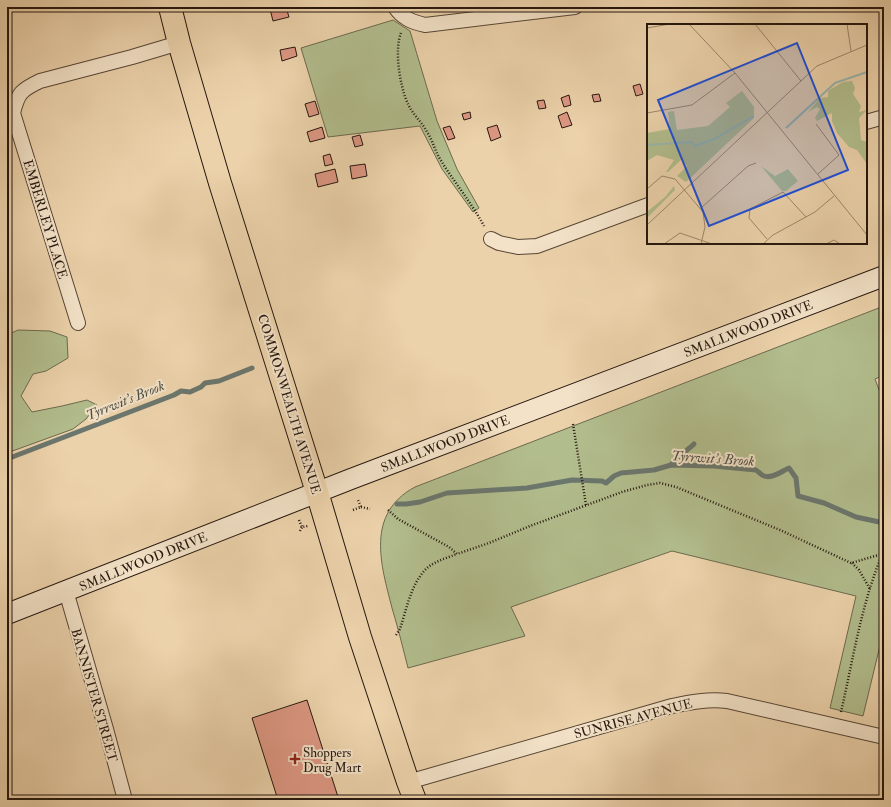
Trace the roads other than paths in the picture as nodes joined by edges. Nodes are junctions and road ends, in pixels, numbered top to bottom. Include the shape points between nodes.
1 (170, 7) edge
2 (394, 7) edge
3 (575, 7) edge
4 (178, 43) junction
5 (884, 117) edge
6 (867, 122) edge
7 (647, 205) edge
8 (491, 239) road end
9 (884, 276) edge
10 (78, 323) dead end
11 (317, 492) junction
12 (66, 591) junction
13 (7, 614) edge
14 (884, 737) edge
15 (411, 791) edge
16 (124, 800) edge

1 - 4 main road, COMMONWEALTH AVENUE
2 - 3 street via 402,16 424,25
4 - 10 street, EMBERLEY PLACE via 40,81 26,88 17,98 13,113
4 - 11 main road, COMMONWEALTH AVENUE
5 - 6 street
7 - 8 street via 537,246 513,246
9 - 11 street, SMALLWOOD DRIVE
11 - 12 street, SMALLWOOD DRIVE
11 - 15 main road, COMMONWEALTH AVENUE via 360,637
12 - 13 street, SMALLWOOD DRIVE
12 - 16 street, BANNISTER STREET
14 - 15 street, SUNRISE AVENUE via 727,701 701,700 672,706

